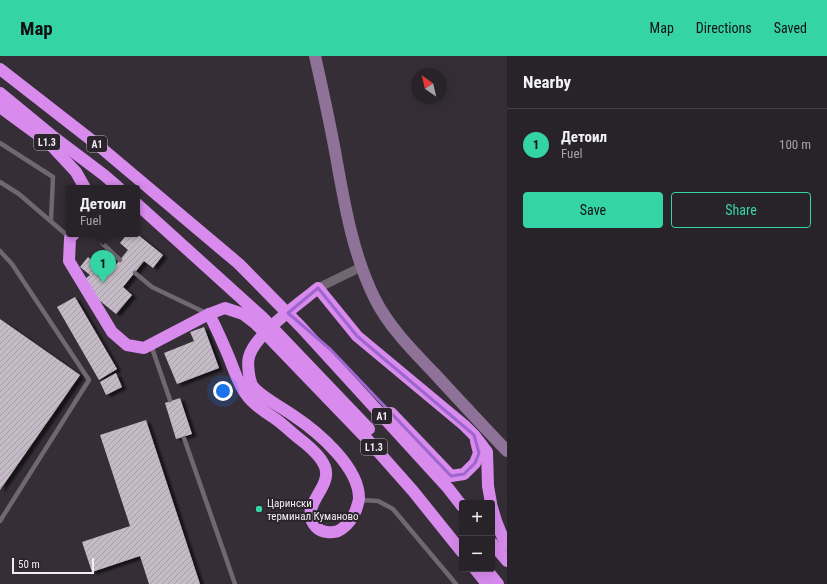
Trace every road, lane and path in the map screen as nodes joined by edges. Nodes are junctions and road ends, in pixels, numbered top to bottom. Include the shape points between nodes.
1 (315, 56) edge
2 (0, 69) edge
3 (0, 94) edge
4 (0, 107) edge
5 (0, 143) edge
6 (0, 182) edge
7 (83, 185) edge
8 (116, 185) edge
9 (140, 207) edge
10 (51, 220) junction
11 (66, 231) edge
12 (72, 237) edge
13 (101, 237) edge
14 (0, 251) edge
15 (120, 260) dead end
16 (361, 268) junction
17 (135, 273) dead end
18 (318, 288) junction
19 (208, 314) junction
20 (259, 320) junction
21 (301, 327) junction
22 (151, 344) junction
23 (283, 345) junction
24 (170, 400) dead end
25 (474, 435) junction
26 (184, 438) dead end
27 (507, 452) edge
28 (360, 500) junction
29 (490, 500) edge
30 (459, 502) edge
31 (495, 518) edge
32 (0, 521) edge
33 (460, 536) edge
34 (507, 545) edge
35 (495, 547) edge
36 (459, 548) edge
37 (507, 561) edge
38 (477, 572) edge
39 (488, 572) edge
40 (235, 584) edge
41 (456, 584) edge
42 (487, 584) edge
43 (498, 584) edge

1 - 16 main road
2 - 21 highway, A1 via 99,146 239,264
3 - 8 highway, A1
4 - 7 highway, L1.3 via 49,143 76,172
5 - 10 lane via 54,177
6 - 10 lane
9 - 20 highway, A1
10 - 11 lane
12 - 22 highway via 69,261 112,332 127,346 144,348
13 - 15 lane via 103,244
14 - 32 lane via 12,264 89,380
16 - 18 street
16 - 27 main road via 375,300 393,327
17 - 19 lane via 152,287
18 - 25 highway via 357,336
18 - 28 highway via 277,321 256,343 249,357 248,370 256,389 295,416 340,456 355,480
19 - 20 highway via 225,308
19 - 22 highway
19 - 28 highway via 238,382 248,396 259,408 310,448 325,468 326,477 311,509 314,524 324,532 337,532 352,519
20 - 23 highway, A1
21 - 25 highway via 331,350 451,476 464,474 476,463 479,453
21 - 30 highway, A1
22 - 24 lane
23 - 33 highway, A1 via 362,421
23 - 36 highway, L1.3 via 413,491
25 - 29 highway via 486,452
26 - 40 lane
28 - 41 lane via 378,501 394,509
31 - 34 highway
35 - 37 highway
38 - 42 highway
39 - 43 highway

